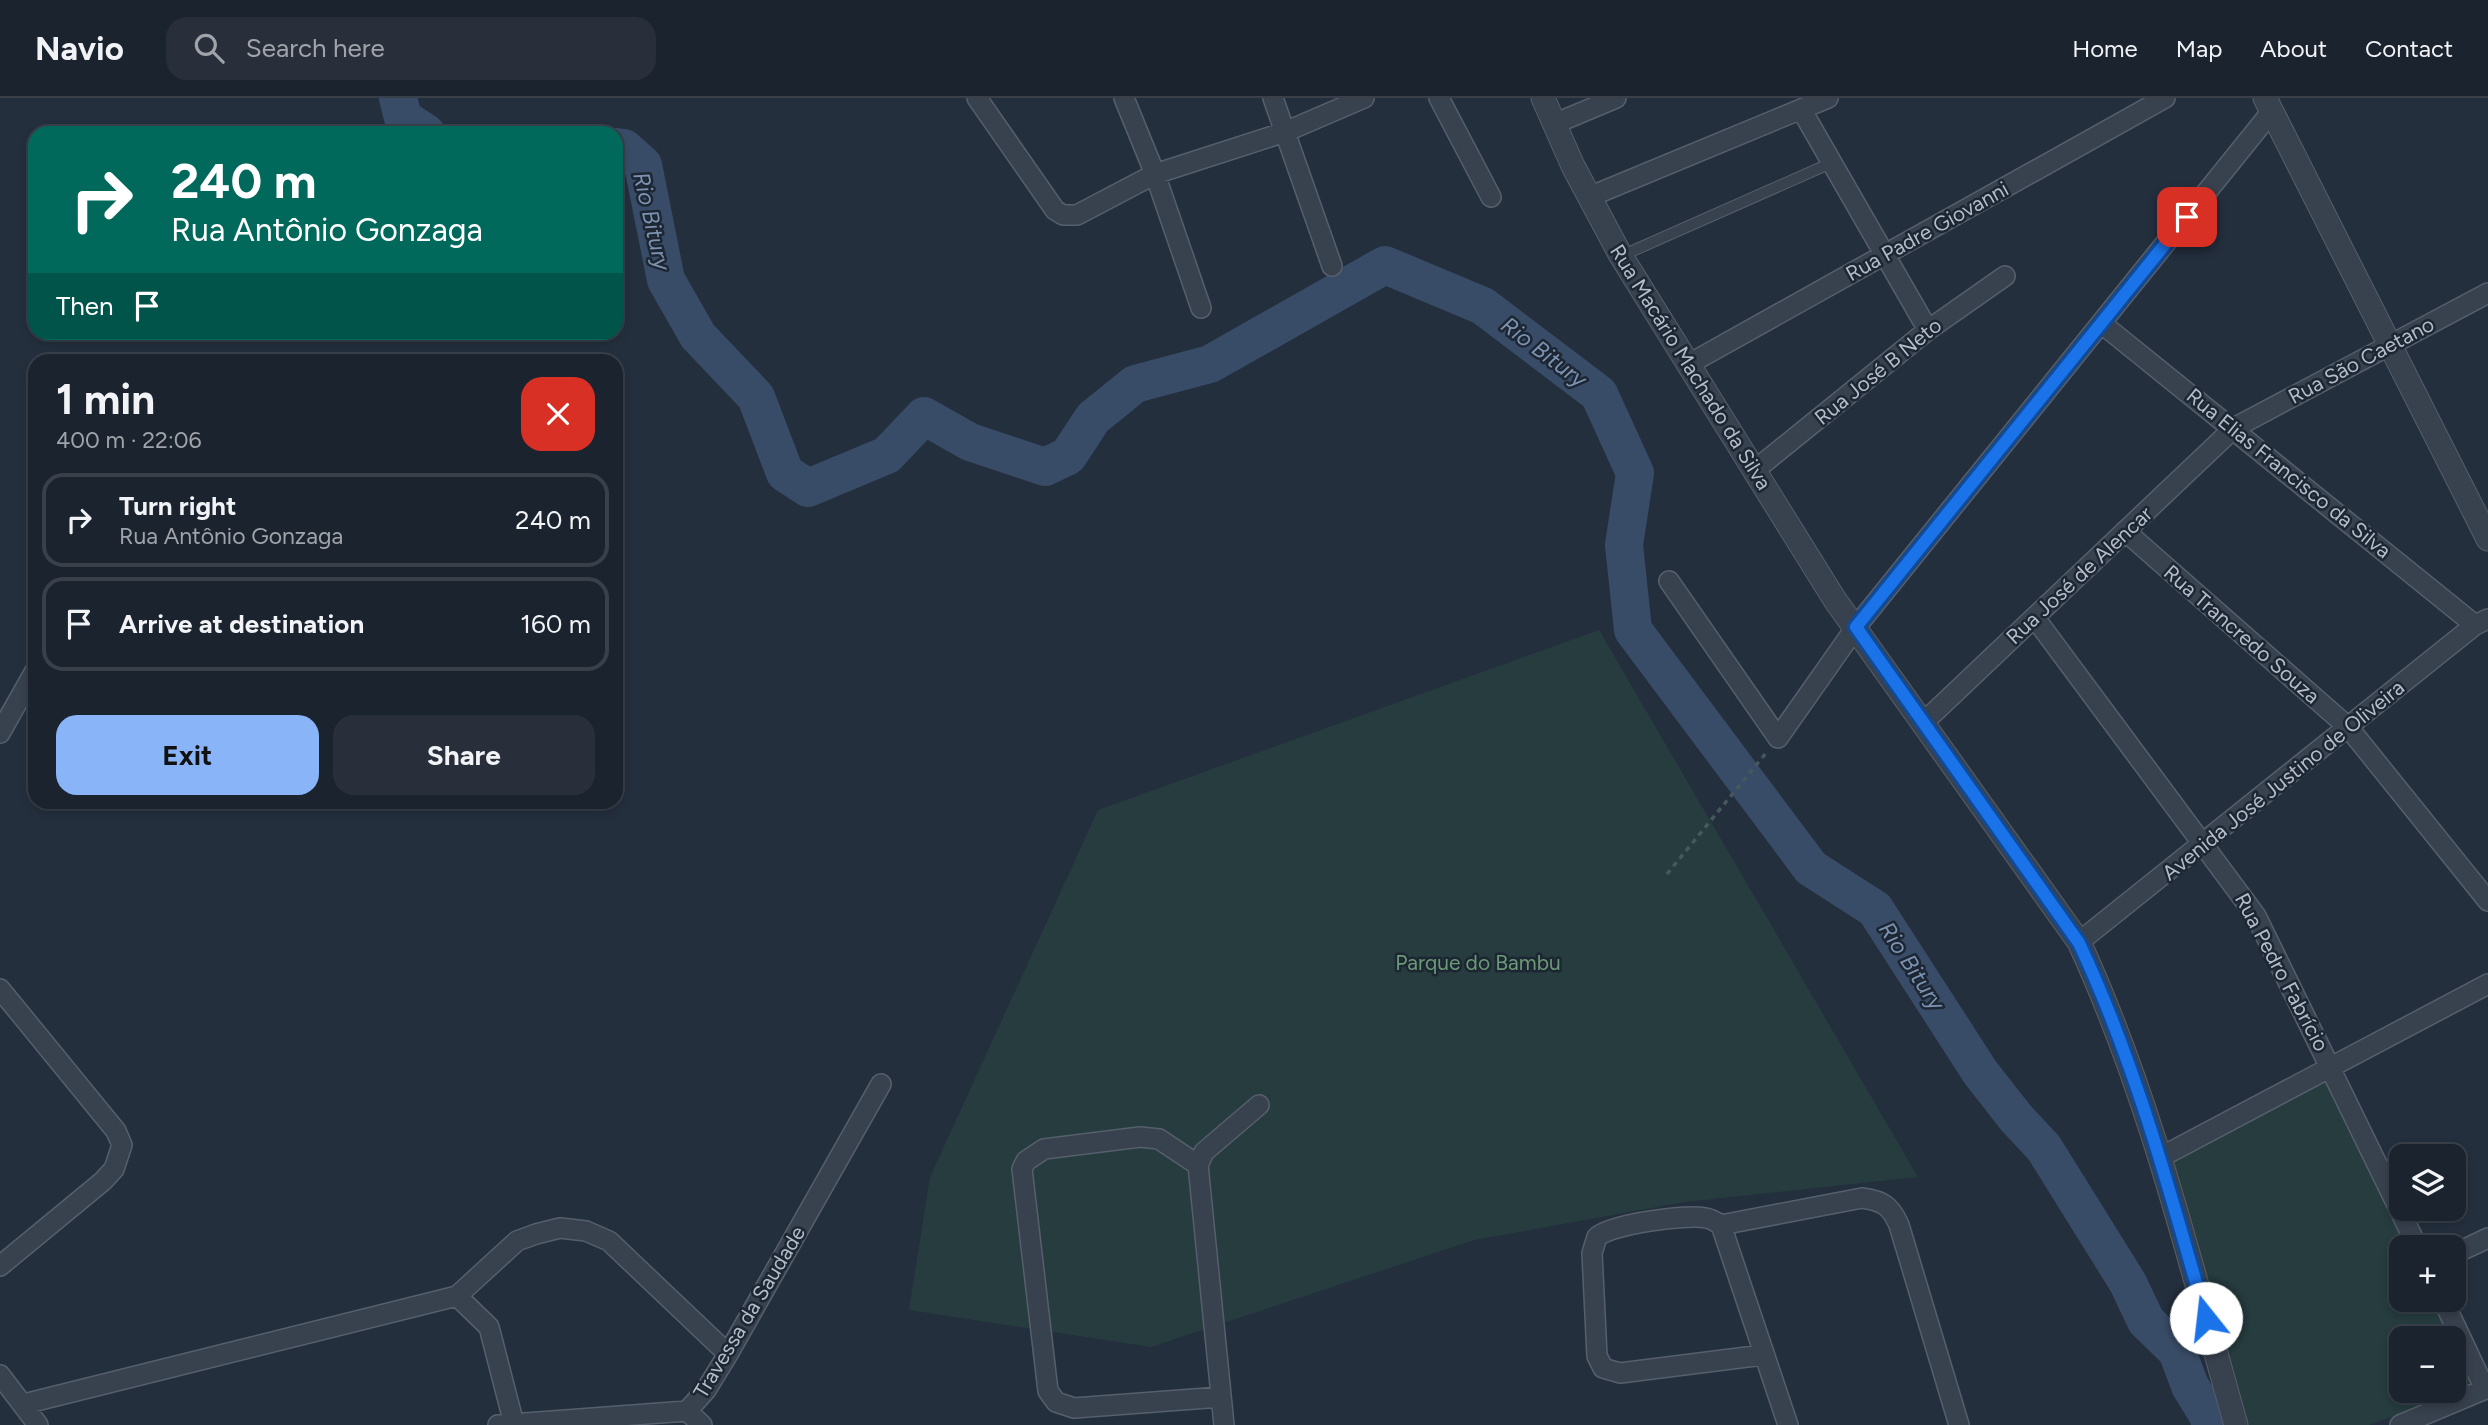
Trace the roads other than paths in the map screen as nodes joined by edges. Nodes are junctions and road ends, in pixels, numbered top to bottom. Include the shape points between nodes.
1 (977, 98) edge
2 (1124, 98) edge
3 (1273, 98) edge
4 (1364, 98) edge
5 (1439, 98) edge
6 (1543, 98) edge
7 (1616, 98) edge
8 (1828, 98) edge
9 (2165, 98) edge
10 (2269, 105) edge
11 (1801, 109) junction
12 (1554, 124) junction
13 (1285, 132) junction
14 (1831, 163) junction
15 (1155, 174) junction
16 (1491, 197) dead end
17 (1589, 197) junction
18 (1883, 255) junction
19 (1621, 256) junction
20 (1332, 266) dead end
21 (2005, 276) dead end
22 (2488, 293) edge
23 (1201, 308) dead end
24 (2101, 323) junction
25 (1928, 330) junction
26 (2389, 345) junction
27 (1689, 364) junction
28 (2234, 428) junction
29 (1755, 470) junction
30 (2126, 531) junction
31 (2488, 539) edge
32 (1669, 581) dead end
33 (2035, 618) junction
34 (2482, 622) edge
35 (1856, 627) junction
36 (28, 683) edge
37 (1924, 723) junction
38 (2348, 727) junction
39 (0, 733) edge
40 (2204, 842) junction
41 (2488, 901) edge
42 (2079, 943) junction
43 (2488, 984) edge
44 (0, 989) edge
45 (2333, 1067) junction
46 (881, 1084) dead end
47 (1259, 1105) dead end
48 (2161, 1157) junction
49 (1198, 1165) junction
50 (1721, 1225) junction
51 (2412, 1235) edge
52 (2488, 1238) edge
53 (2466, 1248) edge
54 (0, 1266) edge
55 (457, 1296) junction
56 (2449, 1312) edge
57 (728, 1354) junction
58 (1763, 1355) junction
59 (0, 1375) edge
60 (2487, 1389) edge
61 (1221, 1397) junction
62 (24, 1405) junction
63 (687, 1411) junction
64 (514, 1424) edge
65 (38, 1425) edge
66 (498, 1425) edge
67 (702, 1425) edge
68 (1224, 1425) edge
69 (1788, 1425) edge
70 (1959, 1425) edge
71 (2236, 1425) edge
72 (2400, 1425) edge

1 - 15 street via 1055,210 1069,216
2 - 15 street
3 - 13 street
4 - 13 street
5 - 16 street
6 - 12 street, Rua Macário Machado da Silva
7 - 12 street
8 - 11 street
9 - 18 street, Rua Padre Giovanni
10 - 24 street
10 - 26 street
11 - 14 street
11 - 17 street
12 - 17 street, Rua Macário Machado da Silva
13 - 15 street
13 - 20 street
14 - 18 street
14 - 19 lane
15 - 23 street
17 - 19 street, Rua Macário Machado da Silva
18 - 25 street
18 - 27 street, Rua Padre Giovanni
19 - 27 street, Rua Macário Machado da Silva
21 - 25 street, Rua José B Neto
22 - 26 street, Rua São Caetano
24 - 28 street, Rua Elias Francisco da Silva
24 - 35 street
25 - 29 street, Rua José B Neto
26 - 28 street, Rua São Caetano
26 - 31 street
27 - 29 street, Rua Macário Machado da Silva
28 - 30 street, Rua José de Alencar
28 - 34 street, Rua Elias Francisco da Silva
29 - 35 street, Rua Macário Machado da Silva
30 - 33 street, Rua José de Alencar
30 - 38 street, Rua Trancredo Souza
32 - 35 street via 1773,744
33 - 37 street, Rua José de Alencar
33 - 40 street, Rua Pedro Fabrício
34 - 38 street, Avenida José Justino de Oliveira
35 - 37 street, Rua Macário Machado da Silva
36 - 39 street
37 - 42 street, Rua Macário Machado da Silva
38 - 40 street, Avenida José Justino de Oliveira
38 - 41 street, Rua Trancredo Souza
40 - 42 street, Avenida José Justino de Oliveira
40 - 45 street, Rua Pedro Fabrício via 2256,916
42 - 48 street, Rua Macário Machado da Silva via 2099,985
43 - 45 street
44 - 54 street via 116,1131 122,1145 114,1169 103,1181
45 - 48 street
45 - 51 street, Rua Pedro Fabrício
46 - 57 street, Travessa da Saudade
47 - 49 street via 1204,1152
48 - 71 street, Rua Macário Machado da Silva
49 - 61 street
49 - 61 street via 1158,1139 1140,1137 1044,1149 1022,1169 1048,1391 1056,1402 1074,1408
50 - 58 street
50 - 58 street via 1693,1216 1618,1228 1597,1237 1592,1253 1597,1356 1604,1368 1620,1373
50 - 70 street via 1862,1198 1888,1206 1899,1225
52 - 53 street
55 - 57 street via 517,1241 560,1228 586,1231 609,1241
55 - 62 street
55 - 64 street via 489,1327
56 - 60 street
57 - 63 street, Travessa da Saudade
58 - 69 street
59 - 62 street
60 - 72 street
61 - 68 street
62 - 65 street
63 - 64 street, Travessa da Saudade
63 - 67 street
64 - 66 street, Travessa da Saudade

